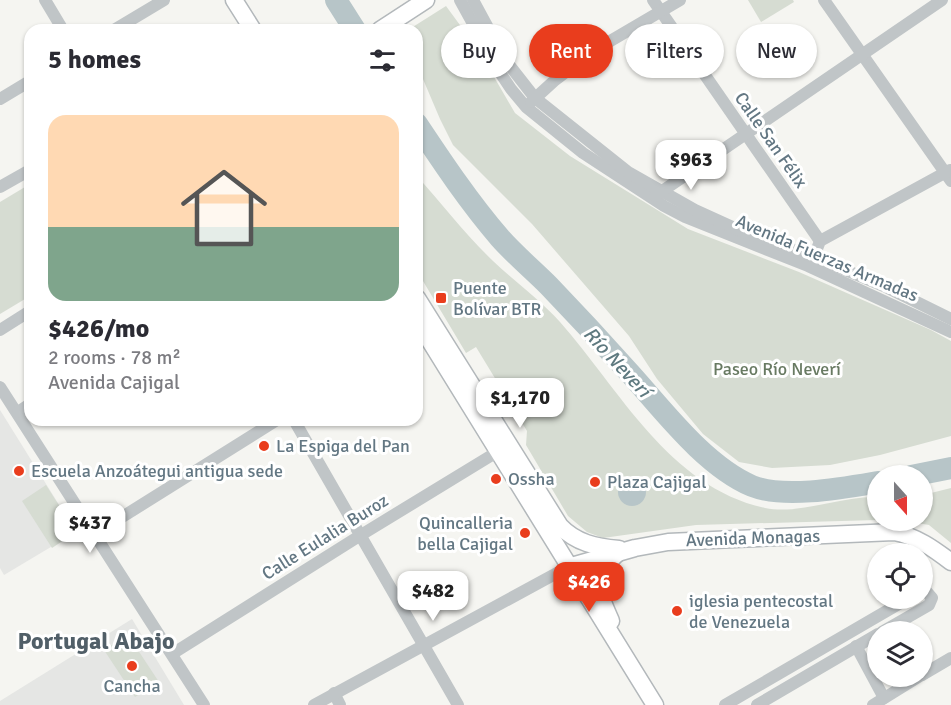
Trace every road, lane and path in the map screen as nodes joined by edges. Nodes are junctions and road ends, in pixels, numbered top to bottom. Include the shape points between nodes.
1 (45, 0) edge
2 (164, 0) edge
3 (223, 0) edge
4 (234, 0) edge
5 (426, 0) edge
6 (460, 0) edge
7 (473, 0) edge
8 (653, 0) edge
9 (680, 0) edge
10 (824, 0) edge
11 (942, 0) edge
12 (661, 12) junction
13 (59, 24) edge
14 (124, 24) edge
15 (237, 24) edge
16 (249, 24) edge
17 (388, 24) edge
18 (863, 56) junction
19 (24, 85) edge
20 (0, 99) edge
21 (531, 102) junction
22 (745, 133) junction
23 (24, 173) edge
24 (949, 174) edge
25 (0, 187) edge
26 (656, 195) junction
27 (820, 241) junction
28 (811, 261) junction
29 (423, 307) edge
30 (24, 315) edge
31 (951, 320) edge
32 (0, 330) edge
33 (951, 332) edge
34 (423, 334) edge
35 (0, 387) edge
36 (24, 408) edge
37 (18, 412) junction
38 (24, 422) edge
39 (27, 426) edge
40 (267, 426) edge
41 (297, 426) edge
42 (497, 452) junction
43 (95, 534) junction
44 (361, 535) junction
45 (627, 550) junction
46 (936, 551) junction
47 (951, 562) edge
48 (568, 567) junction
49 (951, 571) edge
50 (890, 609) edge
51 (922, 609) edge
52 (901, 621) edge
53 (867, 640) edge
54 (422, 645) junction
55 (856, 646) junction
56 (172, 654) junction
57 (951, 658) edge
58 (933, 669) edge
59 (642, 683) junction
60 (902, 687) edge
61 (334, 693) junction
62 (884, 698) junction
63 (204, 705) edge
64 (314, 705) edge
65 (340, 705) edge
66 (458, 705) edge
67 (655, 705) edge
68 (725, 705) edge
69 (757, 705) edge
70 (873, 705) edge

1 - 13 street
2 - 14 street
3 - 15 main road
4 - 16 main road
5 - 17 main road
6 - 21 street, Avenida Fuerzas Armadas via 499,71
7 - 21 street, Avenida Fuerzas Armadas
8 - 12 street, Calle San Félix
9 - 12 street
10 - 18 street
11 - 18 street
12 - 21 street via 595,50
12 - 22 street, Calle San Félix
18 - 22 street
18 - 24 street
19 - 20 street
21 - 26 street, Avenida Fuerzas Armadas via 549,111
22 - 26 street
22 - 27 street, Calle San Félix
23 - 25 street
24 - 27 street
26 - 28 street, Avenida Fuerzas Armadas
27 - 28 street
28 - 31 street, Avenida Fuerzas Armadas via 886,287
28 - 33 street, Avenida Fuerzas Armadas
29 - 45 main road via 560,526 568,535 591,545
30 - 32 street
34 - 42 main road
35 - 37 street
36 - 37 street
37 - 38 street
39 - 43 street
40 - 43 street
41 - 44 street
42 - 44 street, Calle Eulalia Buroz
42 - 48 main road
43 - 56 street
44 - 54 street
44 - 56 street, Calle Eulalia Buroz
45 - 46 main road, Avenida Monagas via 703,539 894,532 913,537
45 - 48 main road, Avenida Monagas
45 - 59 main road via 603,568 598,585
46 - 47 main road, Avenida Monagas
46 - 49 main road, Avenida Monagas
48 - 54 street
48 - 59 main road
50 - 68 street
51 - 52 street
53 - 55 street
54 - 61 street
54 - 66 street
55 - 62 street
55 - 69 street
56 - 63 street
57 - 58 street
59 - 67 main road
60 - 62 street
61 - 64 street
61 - 65 street
62 - 70 street

